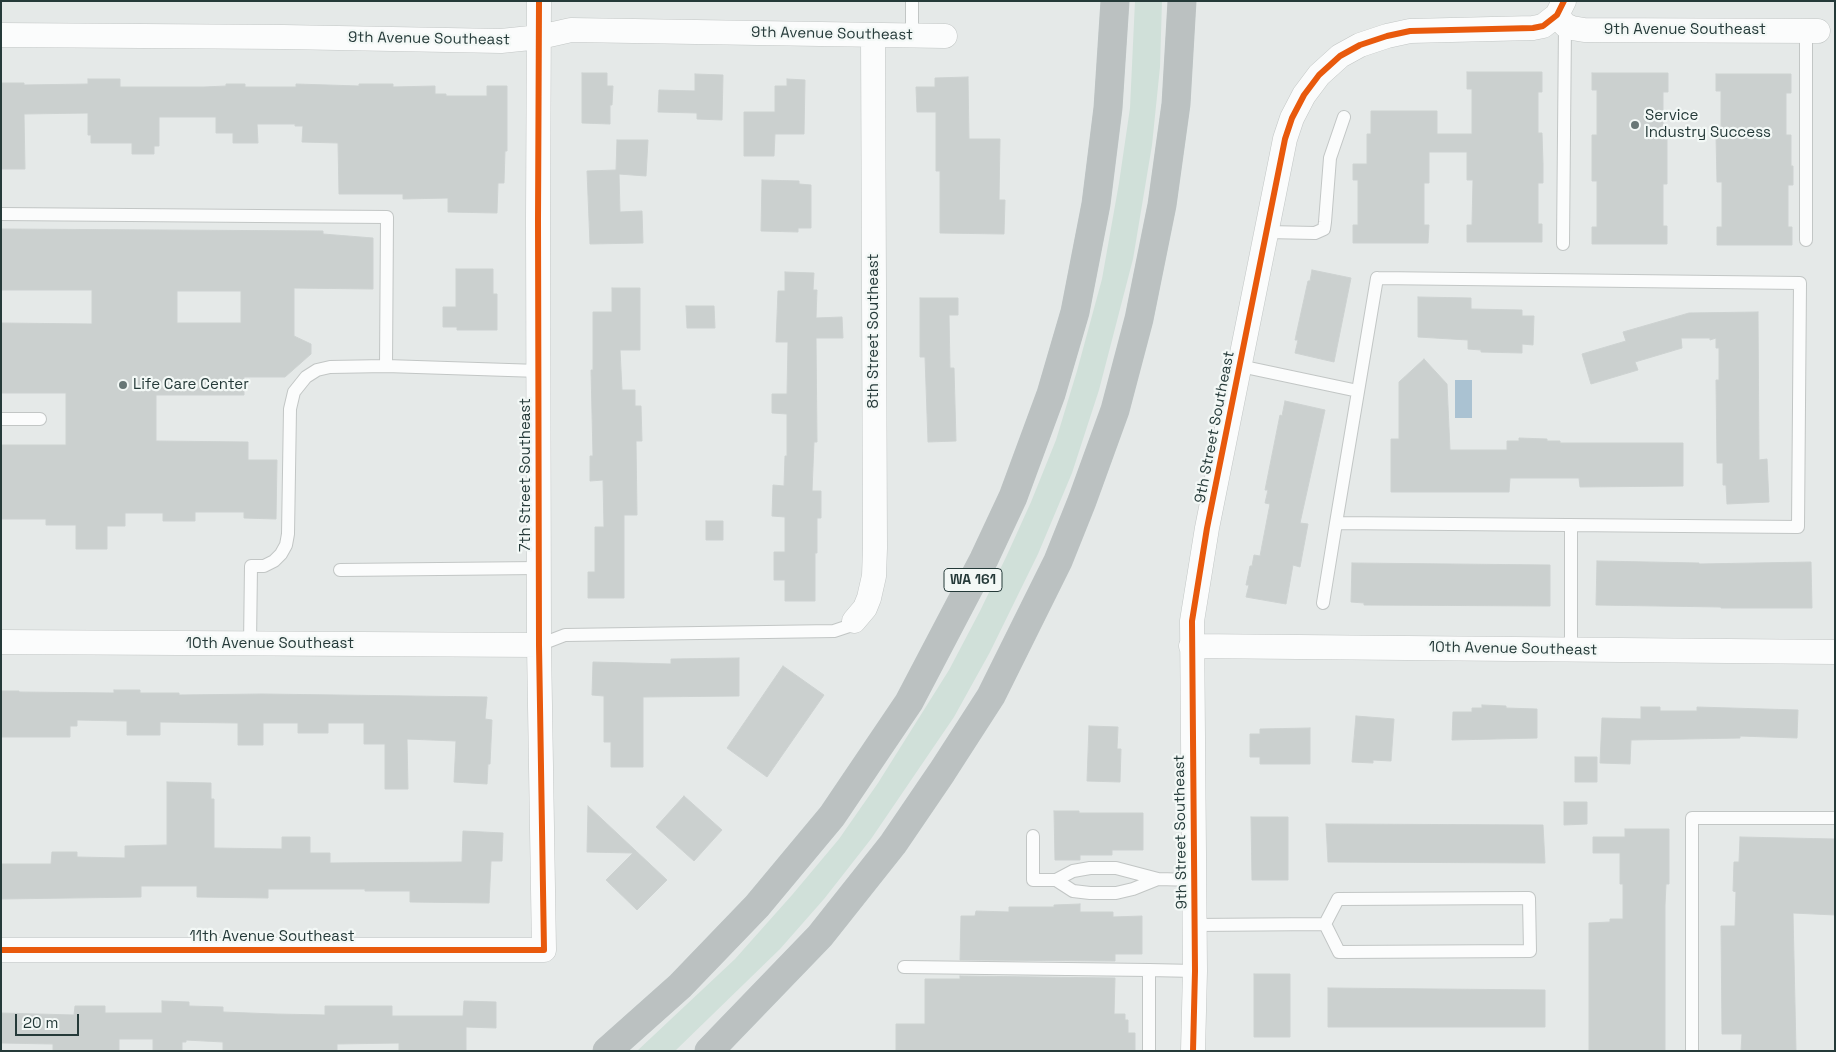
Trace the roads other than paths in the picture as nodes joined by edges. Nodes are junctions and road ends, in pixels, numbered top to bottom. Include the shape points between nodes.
1 (539, 1) edge
2 (912, 1) edge
3 (1115, 1) edge
4 (1182, 1) edge
5 (1562, 14) edge
6 (1812, 31) joint
7 (1, 35) edge
8 (873, 35) junction
9 (912, 35) junction
10 (945, 36) dead end
11 (540, 37) junction
12 (1344, 117) dead end
13 (1, 214) edge
14 (1267, 232) junction
15 (1806, 240) dead end
16 (1563, 244) dead end
17 (386, 366) junction
18 (1240, 366) junction
19 (539, 371) junction
20 (1358, 391) junction
21 (1, 419) edge
22 (40, 419) dead end
23 (1336, 523) junction
24 (1571, 525) junction
25 (539, 568) junction
26 (340, 570) dead end
27 (1323, 603) dead end
28 (854, 621) joint
29 (1, 642) edge
30 (250, 644) junction
31 (539, 645) junction
32 (1191, 646) junction
33 (1571, 650) junction
34 (1835, 652) edge
35 (1835, 818) edge
36 (1033, 836) dead end
37 (1158, 879) junction
38 (1056, 880) junction
39 (1194, 880) junction
40 (1326, 924) junction
41 (1194, 925) junction
42 (1, 950) edge
43 (544, 950) joint
44 (904, 968) dead end
45 (1149, 970) junction
46 (1194, 971) junction
47 (607, 1051) edge
48 (709, 1051) edge
49 (1149, 1051) edge
50 (1193, 1051) edge
51 (1692, 1051) edge

1 - 11 street, 7th Street Southeast
2 - 9 lane
3 - 47 highway, WA 161 via 1108,108 1096,204 1075,312 1051,394 1013,497 984,559 909,702 832,816 757,906 680,986
4 - 48 highway via 1176,104 1162,205 1139,319 1114,410 1058,561 990,696 893,844 820,936
5 - 6 street, 9th Avenue Southeast via 1572,28 1584,30
5 - 14 street, 9th Street Southeast via 1544,26 1533,28 1410,31 1369,42 1340,56 1319,75 1292,118
5 - 16 lane
6 - 15 lane
7 - 11 street, 9th Avenue Southeast via 502,41
8 - 9 street, 9th Avenue Southeast
8 - 11 street, 9th Avenue Southeast via 571,30
8 - 28 street, 8th Street Southeast via 875,548 869,598
9 - 10 street, 9th Avenue Southeast
11 - 19 street, 7th Street Southeast
12 - 14 lane via 1330,158 1324,229 1315,233
13 - 17 lane via 387,217
14 - 18 street, 9th Street Southeast
17 - 19 lane
17 - 30 lane via 317,370 294,392 290,409 288,534 281,554 274,561 264,566 251,566
18 - 20 lane
18 - 32 street, 9th Street Southeast via 1200,566
19 - 25 street, 7th Street Southeast
20 - 23 lane
20 - 24 lane via 1377,278 1800,283 1798,527
21 - 22 lane
23 - 24 lane
23 - 27 lane
24 - 33 lane
25 - 26 lane
25 - 31 street, 7th Street Southeast
28 - 31 lane via 834,631 565,635
29 - 30 street, 10th Avenue Southeast
30 - 31 street, 10th Avenue Southeast
31 - 43 street, 7th Street Southeast
32 - 33 street, 10th Avenue Southeast
32 - 39 street, 9th Street Southeast
33 - 34 street, 10th Avenue Southeast
35 - 51 lane via 1692,818
36 - 38 lane via 1033,880
37 - 38 lane via 1116,868 1090,868 1073,870
37 - 38 lane via 1116,893 1090,894 1073,891
37 - 39 lane
39 - 41 street, 9th Street Southeast
40 - 40 lane via 1339,952 1530,951 1529,898 1338,899
40 - 41 lane
41 - 46 street, 9th Street Southeast
42 - 43 street, 11th Avenue Southeast
44 - 45 lane
45 - 46 lane
45 - 49 lane
46 - 50 street, 9th Street Southeast

